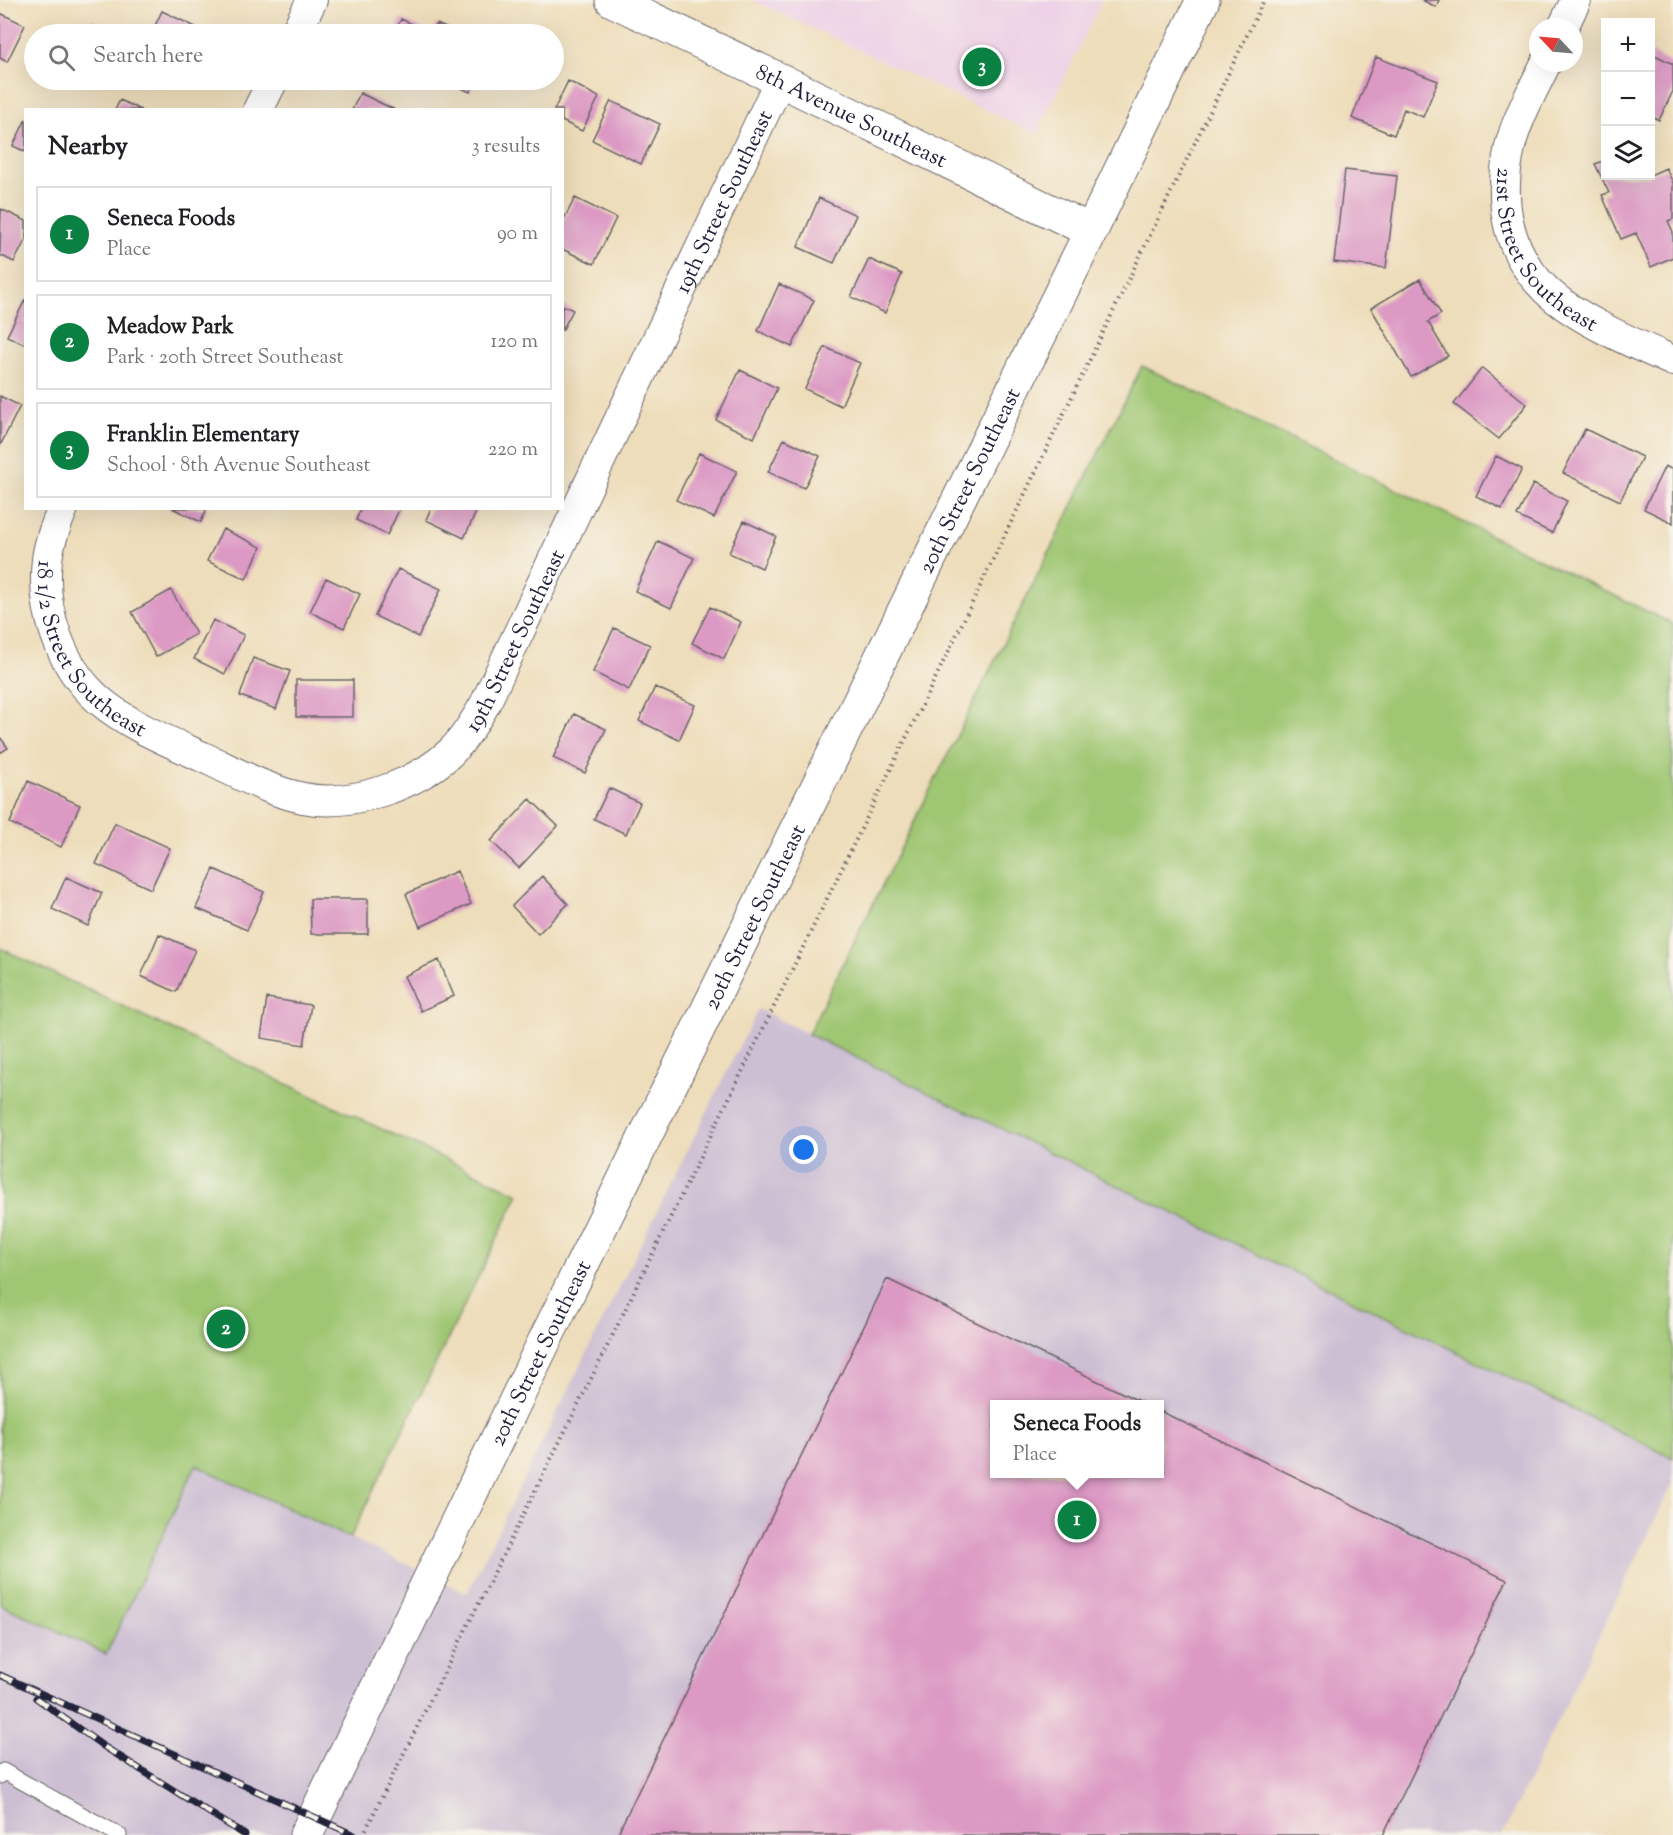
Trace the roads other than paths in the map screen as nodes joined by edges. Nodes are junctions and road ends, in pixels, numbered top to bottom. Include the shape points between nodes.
1 (312, 0) edge
2 (612, 0) edge
3 (1203, 0) edge
4 (1576, 0) edge
5 (1567, 18) edge
6 (300, 24) edge
7 (1542, 72) edge
8 (780, 80) junction
9 (268, 90) edge
10 (259, 108) edge
11 (1091, 231) junction
12 (1669, 359) edge
13 (62, 510) edge
14 (197, 754) joint
15 (0, 1776) edge
16 (119, 1835) edge
17 (306, 1835) edge

1 - 6 street
2 - 8 street, 8th Avenue Southeast
3 - 11 street, 20th Street Southeast
4 - 5 street
7 - 12 street, 21st Street Southeast via 1510,145 1504,178 1505,211 1513,240 1528,267 1567,307
8 - 11 street, 8th Avenue Southeast
8 - 14 street, 19th Street Southeast via 485,704 466,734 436,764 407,781 350,799 320,800 284,793
9 - 10 street
11 - 17 street, 20th Street Southeast
13 - 14 street, 18 1/2 Street Southeast via 51,538 46,577 53,625 62,650 83,684 101,702 128,721
15 - 16 lane via 3,1771

